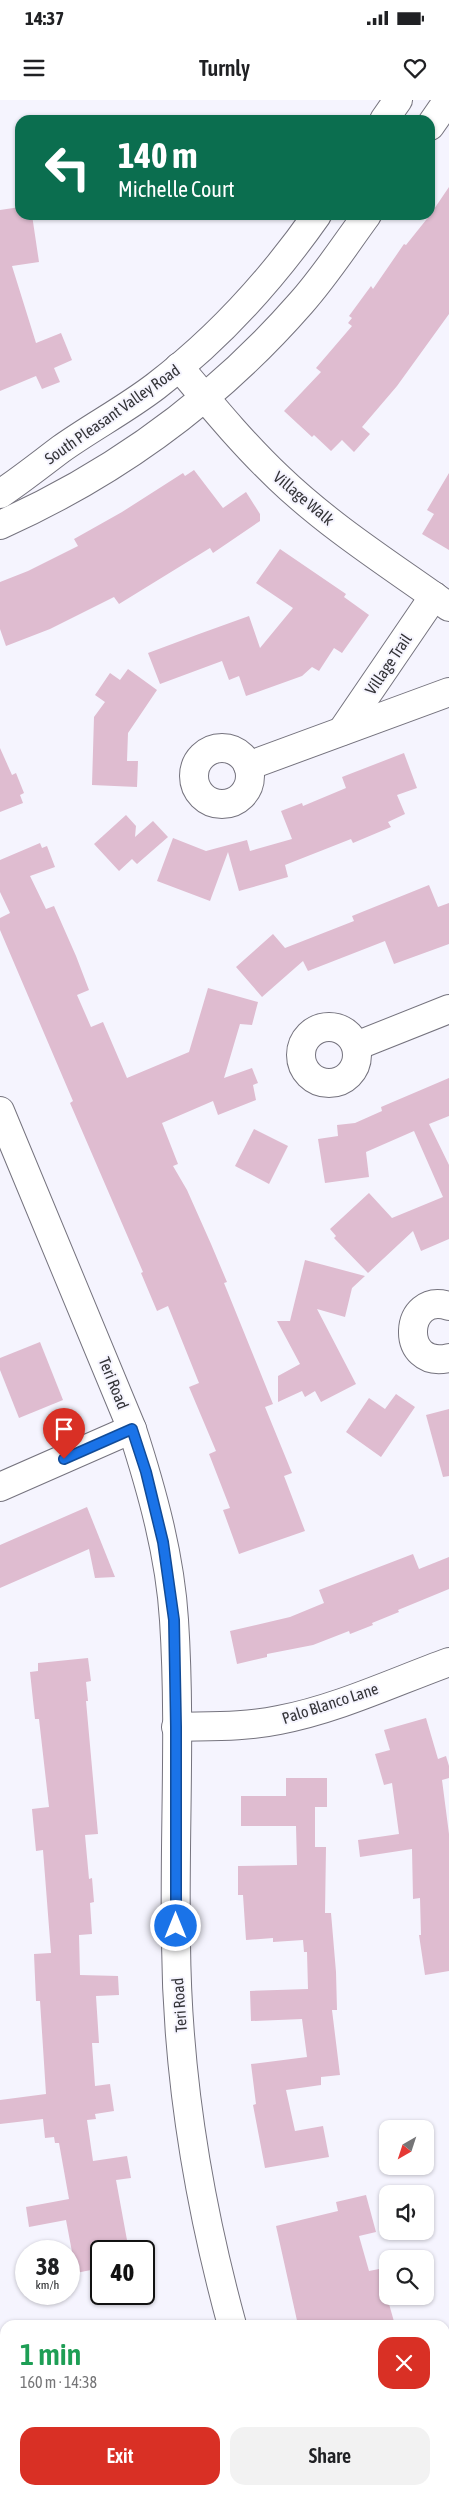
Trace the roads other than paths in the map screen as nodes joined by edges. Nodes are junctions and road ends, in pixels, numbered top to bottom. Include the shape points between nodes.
1 (398, 100) edge
2 (448, 100) edge
3 (388, 115) edge
4 (435, 119) edge
5 (313, 220) edge
6 (363, 220) edge
7 (179, 367) junction
8 (206, 398) junction
9 (0, 494) edge
10 (0, 525) edge
11 (442, 602) edge
12 (449, 692) edge
13 (342, 731) junction
14 (248, 766) dead end
15 (449, 1009) edge
16 (356, 1046) dead end
17 (3, 1127) edge
18 (449, 1306) edge
19 (449, 1358) edge
20 (132, 1429) junction
21 (0, 1487) edge
22 (449, 1662) edge
23 (176, 1727) junction
24 (231, 2320) edge

1 - 3 street
2 - 4 street
5 - 7 street, South Pleasant Valley Road via 249,301
6 - 8 street via 302,302 238,370
7 - 8 street, Village Walk
7 - 9 street, South Pleasant Valley Road
8 - 10 street via 108,469
8 - 11 street, Village Walk via 280,479 324,516
11 - 13 street, Village Trail
12 - 13 street, Village Trail
13 - 14 street, Village Trail
15 - 16 street
17 - 20 street, Teri Road
18 - 19 street via 428,1306 412,1328 413,1338 422,1353 438,1360
20 - 21 street
20 - 23 street, Teri Road via 155,1509 170,1583
22 - 23 street, Palo Blanco Lane via 317,1711 280,1720 245,1725
23 - 24 street, Teri Road via 176,1945 183,2064 204,2208

